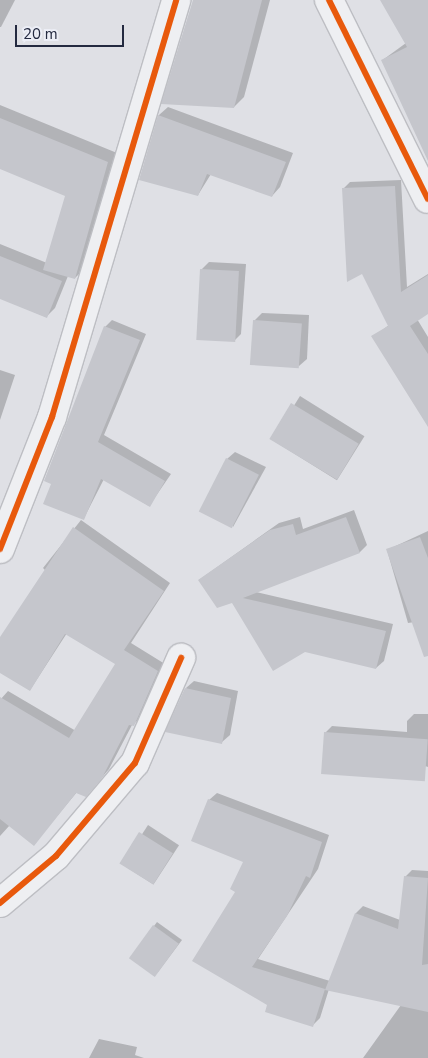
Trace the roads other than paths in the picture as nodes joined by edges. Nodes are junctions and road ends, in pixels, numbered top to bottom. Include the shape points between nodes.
1 (176, 0) edge
2 (330, 0) edge
3 (428, 198) edge
4 (0, 549) edge
5 (181, 658) dead end
6 (0, 903) edge

1 - 4 street via 52,417
2 - 3 street
5 - 6 street via 136,763 56,856

